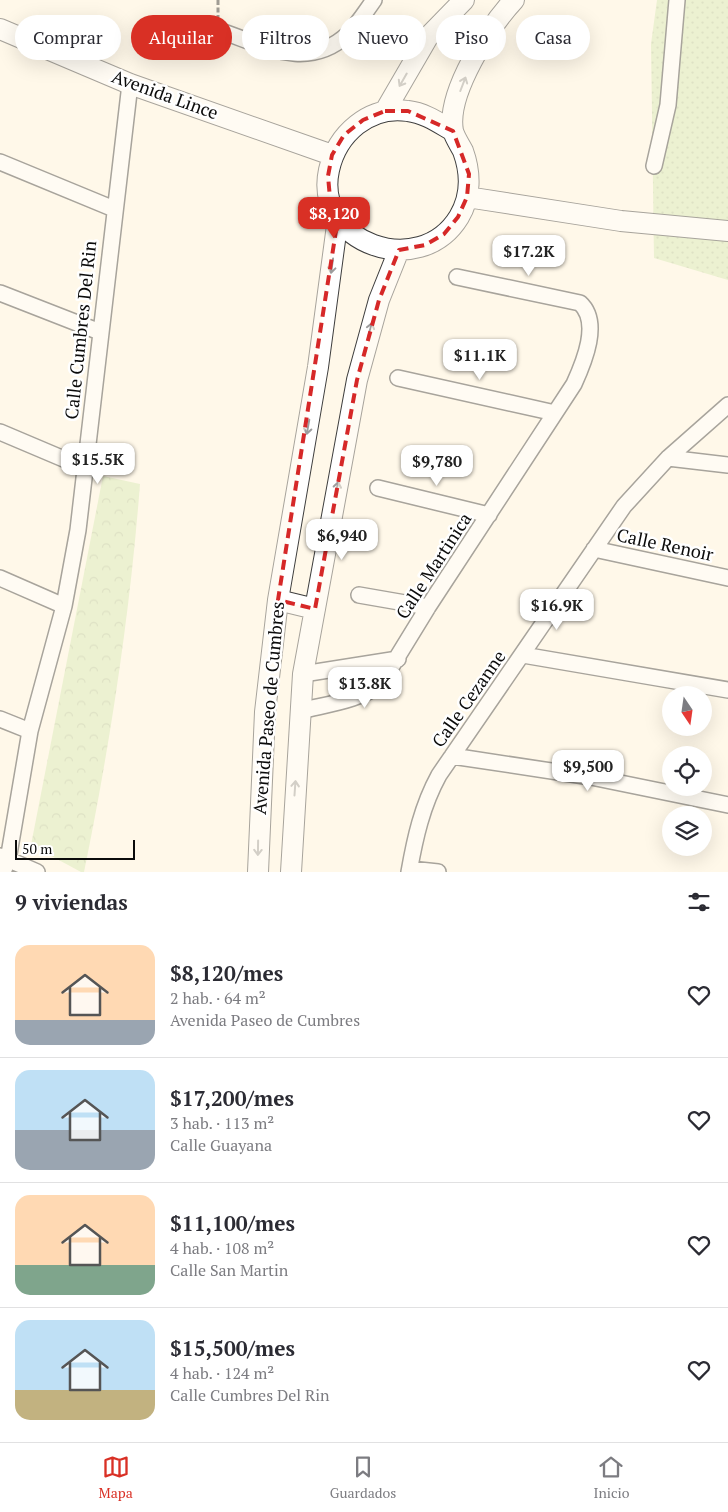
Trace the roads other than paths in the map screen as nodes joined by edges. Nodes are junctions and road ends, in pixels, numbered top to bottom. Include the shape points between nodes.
1 (374, 0) edge
2 (464, 0) edge
3 (514, 0) edge
4 (677, 0) edge
5 (0, 29) edge
6 (232, 35) edge
7 (130, 84) junction
8 (385, 111) junction
9 (453, 131) junction
10 (332, 155) junction
11 (0, 162) edge
12 (654, 166) dead end
13 (467, 197) junction
14 (114, 209) junction
15 (338, 218) junction
16 (728, 231) edge
17 (399, 250) junction
18 (457, 277) dead end
19 (0, 293) edge
20 (100, 332) junction
21 (398, 378) dead end
22 (728, 406) edge
23 (555, 413) junction
24 (0, 432) edge
25 (668, 458) junction
26 (728, 466) edge
27 (85, 468) junction
28 (378, 488) dead end
29 (489, 515) junction
30 (594, 549) junction
31 (0, 578) edge
32 (728, 578) edge
33 (359, 595) dead end
34 (278, 600) junction
35 (64, 606) junction
36 (428, 607) junction
37 (316, 609) junction
38 (523, 655) junction
39 (398, 659) junction
40 (304, 674) junction
41 (728, 690) edge
42 (300, 711) junction
43 (0, 719) edge
44 (30, 731) junction
45 (452, 756) junction
46 (728, 805) edge
47 (4, 863) edge
48 (409, 871) edge
49 (37, 872) edge
50 (258, 872) edge
51 (290, 872) edge
52 (438, 872) edge

1 - 6 street via 350,32 338,42 313,53 286,54
2 -> 8 street via 428,37
9 -> 3 street via 454,106 475,52
4 - 12 street via 668,105
5 - 7 street, Avenida Lince
7 - 10 street, Avenida Lince
7 - 14 street, Calle Cumbres Del Rin
8 - 9 street via 408,111 431,118
8 - 10 street via 363,120 350,130
9 - 13 street via 469,174
10 - 15 street via 329,191
11 - 14 street
13 - 16 street via 621,221
13 - 17 street via 458,217 444,234 425,246
14 - 20 street, Calle Cumbres Del Rin
15 - 17 street via 368,244 385,250
15 -> 34 street, Avenida Paseo de Cumbres via 318,367
37 -> 17 street, Avenida Paseo de Cumbres via 356,380 379,300
18 - 23 street, Calle Martinica via 571,300 586,308 590,319 585,355 574,384
19 - 20 street
20 - 27 street, Calle Cumbres Del Rin
21 - 23 street
22 - 25 street, Calle Cezanne
23 - 29 street, Calle Martinica
24 - 27 street
25 - 26 street
25 - 30 street, Calle Cezanne via 624,506
27 - 35 street, Calle Cumbres Del Rin
28 - 29 street
29 - 36 street, Calle Martinica
30 - 32 street, Calle Renoir
30 - 38 street, Calle Cezanne
31 - 35 street
33 - 36 street
34 - 37 street
34 -> 50 street, Avenida Paseo de Cumbres via 265,712
35 - 44 street, Calle Cumbres Del Rin
36 - 39 street, Calle Martinica
37 - 40 street, Avenida Paseo de Cumbres
38 - 41 street
38 - 45 street, Calle Cezanne
39 - 40 street
39 - 42 street, Calle Martinica via 372,691
40 - 42 street, Avenida Paseo de Cumbres
51 -> 42 street, Avenida Paseo de Cumbres
43 - 44 street
44 - 47 street, Calle Cumbres Del Rin
45 - 46 street via 591,777
45 - 48 street, Calle Cezanne via 423,808
47 - 49 street
48 - 52 street

